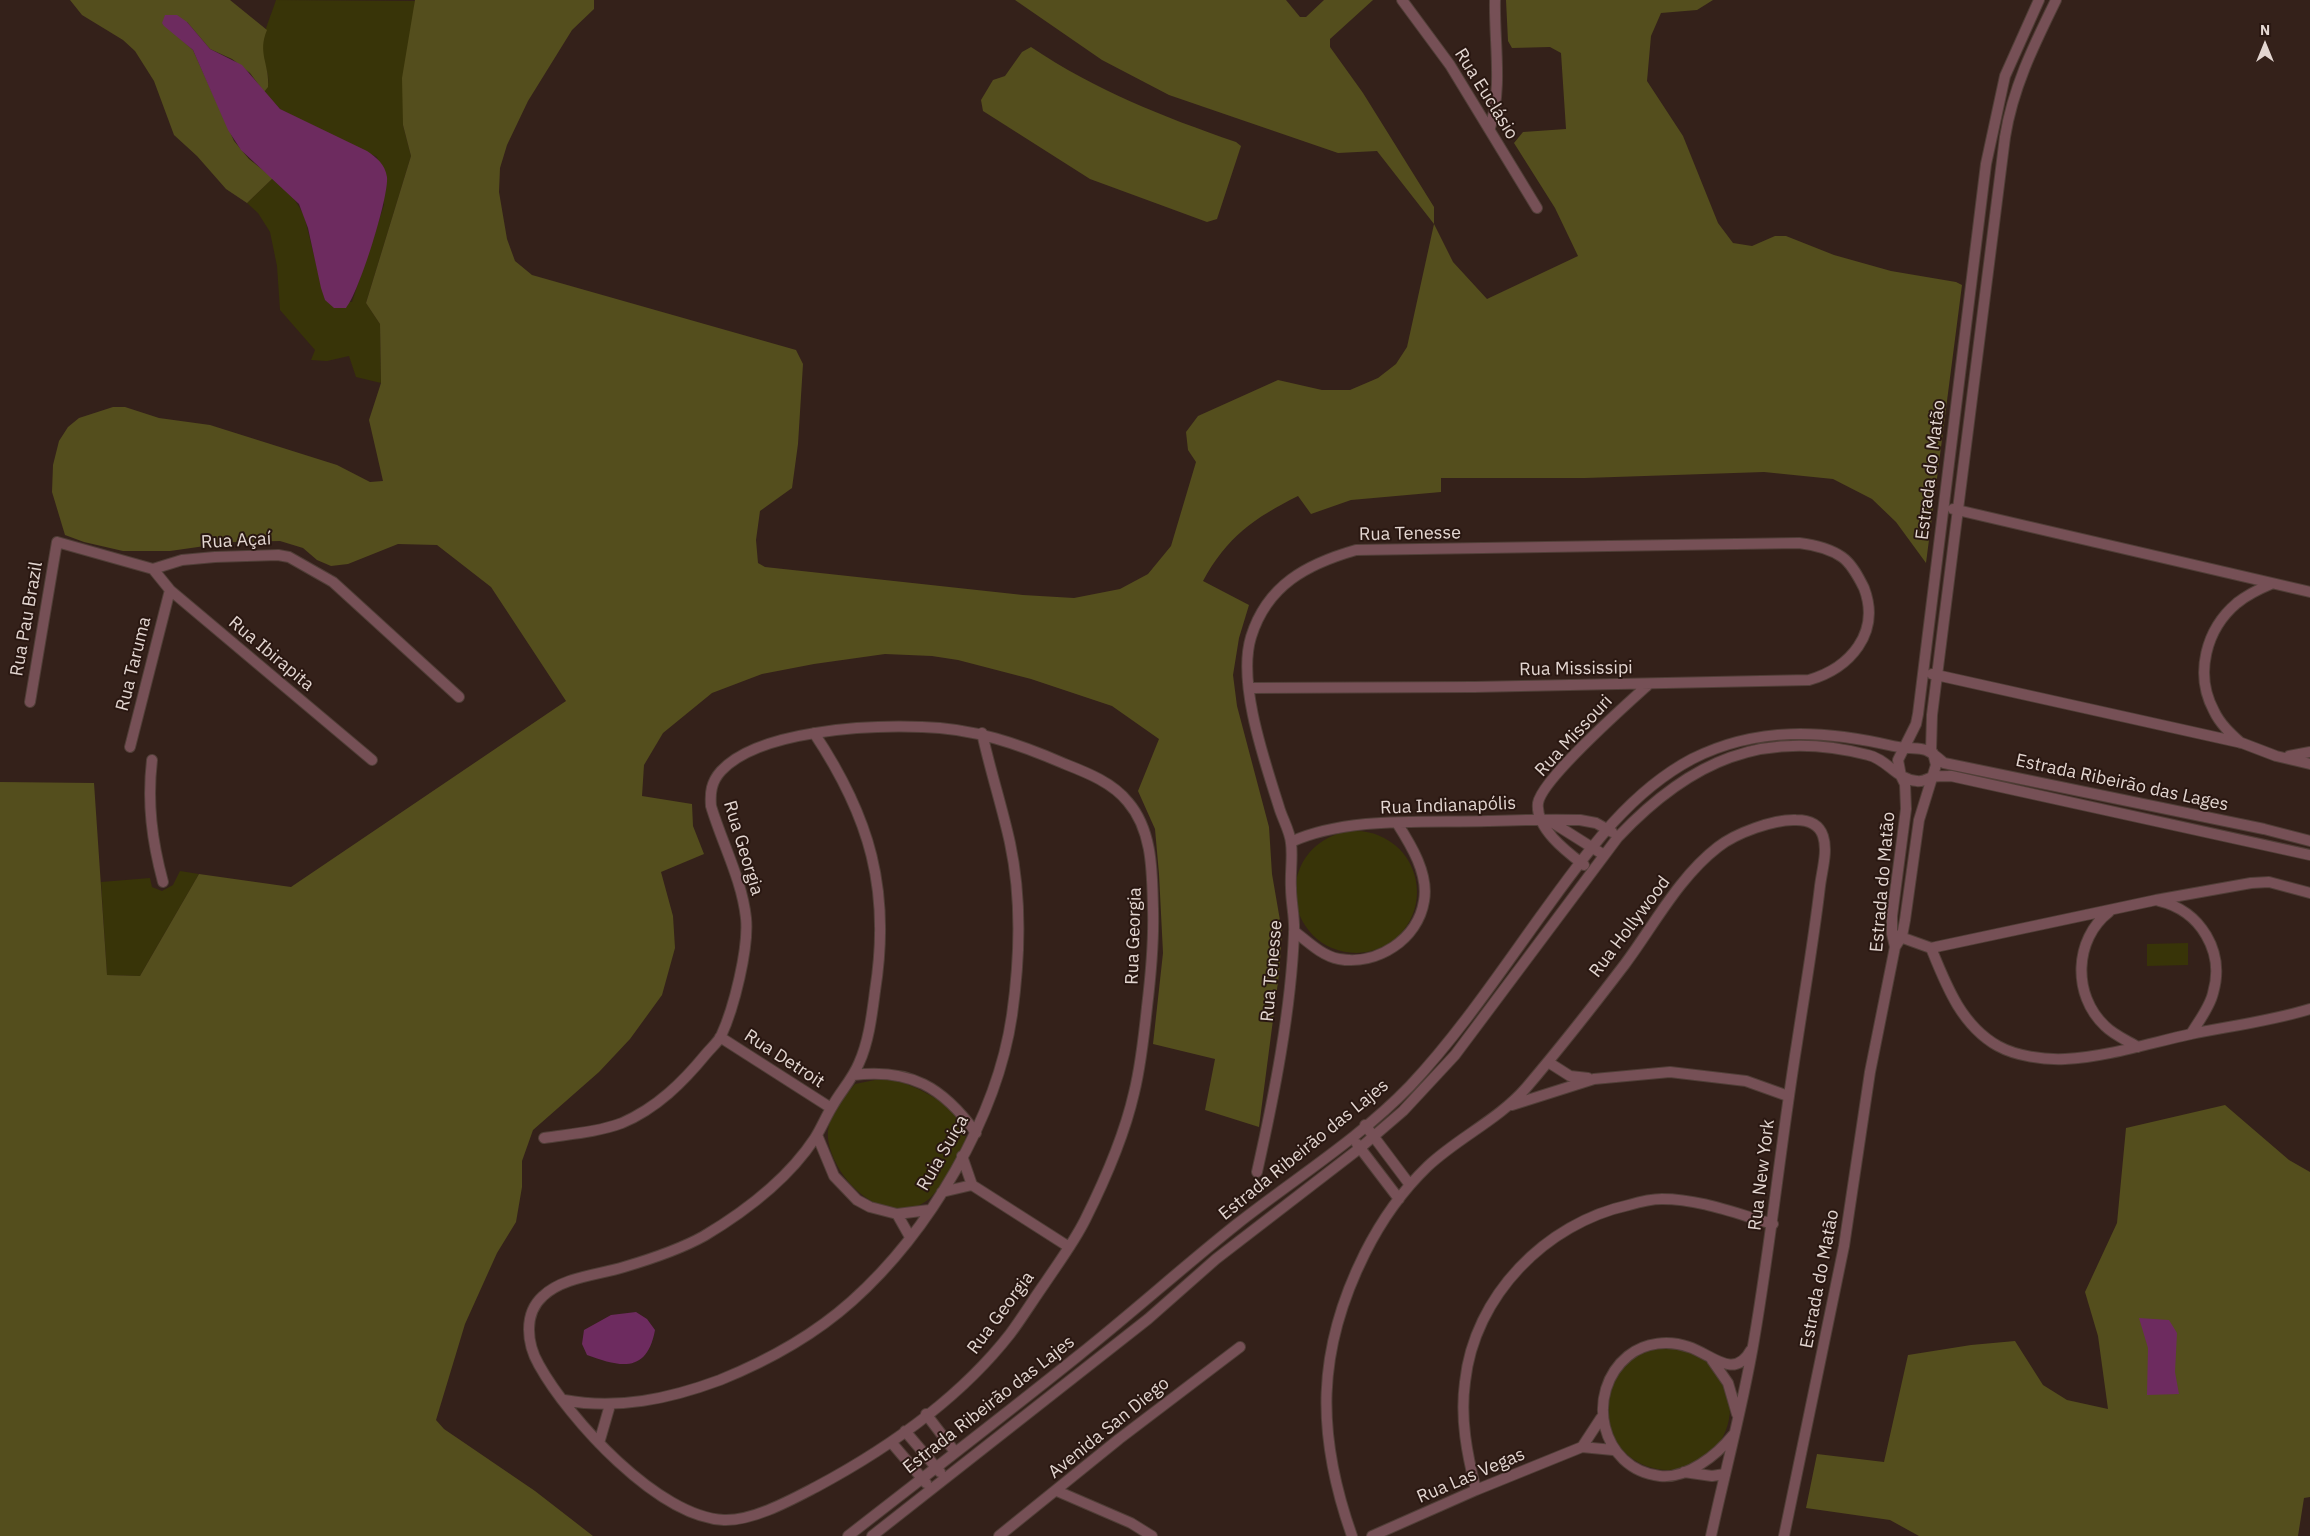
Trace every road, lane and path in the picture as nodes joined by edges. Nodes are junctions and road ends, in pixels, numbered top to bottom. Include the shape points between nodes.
1 (1402, 0) edge
2 (1495, 0) edge
3 (2039, 0) edge
4 (2056, 0) edge
5 (1490, 128) junction
6 (1537, 208) dead end
7 (1944, 508) junction
8 (1958, 510) junction
9 (153, 569) junction
10 (2271, 584) junction
11 (170, 590) junction
12 (2310, 592) edge
13 (1869, 616) joint
14 (1922, 672) junction
15 (1937, 675) junction
16 (1649, 684) junction
17 (1249, 688) junction
18 (459, 697) dead end
19 (30, 702) dead end
20 (814, 733) junction
21 (982, 734) junction
22 (2242, 743) junction
23 (130, 747) dead end
24 (1905, 749) junction
25 (1931, 750) junction
26 (2310, 752) edge
27 (2276, 756) junction
28 (152, 760) dead end
29 (372, 760) dead end
30 (2310, 764) edge
31 (1900, 776) junction
32 (1931, 777) junction
33 (1545, 819) junction
34 (1810, 822) joint
35 (1397, 823) junction
36 (1608, 828) junction
37 (1618, 837) junction
38 (2310, 841) edge
39 (1291, 842) junction
40 (1591, 846) junction
41 (2310, 854) edge
42 (1604, 855) junction
43 (1580, 862) junction
44 (1592, 870) junction
45 (163, 882) dead end
46 (2310, 893) edge
47 (2156, 900) junction
48 (2112, 910) junction
49 (1294, 931) junction
50 (1897, 935) junction
51 (1932, 948) junction
52 (2310, 1009) edge
53 (2191, 1034) junction
54 (720, 1037) junction
55 (2138, 1046) junction
56 (1548, 1062) junction
57 (853, 1075) junction
58 (1594, 1079) junction
59 (1788, 1096) junction
60 (1510, 1106) junction
61 (831, 1108) junction
62 (1365, 1125) junction
63 (976, 1133) junction
64 (817, 1135) junction
65 (1374, 1136) junction
66 (1351, 1137) junction
67 (544, 1138) dead end
68 (1360, 1148) junction
69 (962, 1156) junction
70 (1257, 1172) dead end
71 (972, 1185) junction
72 (1410, 1185) junction
73 (942, 1192) junction
74 (1399, 1199) junction
75 (929, 1210) junction
76 (897, 1214) junction
77 (1773, 1224) junction
78 (910, 1237) junction
79 (1069, 1247) junction
80 (1754, 1345) junction
81 (1240, 1347) dead end
82 (1710, 1357) junction
83 (564, 1400) junction
84 (610, 1405) junction
85 (926, 1414) junction
86 (1738, 1417) junction
87 (1602, 1418) junction
88 (905, 1431) junction
89 (1736, 1431) junction
90 (891, 1442) junction
91 (599, 1443) junction
92 (964, 1445) junction
93 (1582, 1448) junction
94 (1613, 1450) junction
95 (955, 1452) junction
96 (974, 1455) junction
97 (936, 1467) junction
98 (1684, 1472) junction
99 (1725, 1474) junction
100 (922, 1478) junction
101 (945, 1478) junction
102 (932, 1489) junction
103 (1476, 1490) junction
104 (1057, 1491) junction
105 (848, 1536) edge
106 (872, 1536) edge
107 (999, 1536) edge
108 (1152, 1536) edge
109 (1352, 1536) edge
110 (1372, 1536) edge
111 (1711, 1536) edge
112 (1784, 1536) edge

1 - 5 street, Rua Euclásio via 1450,65
2 - 5 street via 1498,90
3 - 7 street, Estrada do Matão via 2005,76 1991,136
4 - 8 street, Estrada do Matão via 2024,66 2008,116
5 - 6 street, Rua Euclásio
7 - 8 street
7 - 14 street, Estrada do Matão
8 - 10 street
8 - 15 street, Estrada do Matão
9 - 11 street, Rua Ibirapita
9 - 18 street, Rua Açaí via 182,560 215,557 278,554 289,557 332,582
9 - 19 street, Rua Pau Brazil via 57,542
10 - 12 street
10 - 22 street via 2237,603 2208,641 2204,664 2205,688 2226,729
11 - 23 street, Rua Taruma
11 - 29 street, Rua Ibirapita
13 - 16 street, Rua Mississipi via 1855,652 1826,675 1809,680
13 - 17 street, Rua Tenesse via 1868,600 1859,577 1844,558 1823,547 1799,543 1356,550 1303,570 1278,590 1265,608 1251,639 1247,663
14 - 15 street
14 - 24 street, Estrada do Matão via 1916,724
15 - 22 street
15 - 25 street, Estrada do Matão
16 - 17 street, Rua Mississipi
16 - 33 street, Rua Missouri via 1585,744 1546,788 1538,802
17 - 39 street, Rua Tenesse via 1259,737
20 - 21 street, Rua Georgia via 906,726 947,727
20 - 54 street, Rua Georgia via 740,756 715,778 710,792 711,806 746,918 742,966
20 - 57 street via 854,799 865,830 881,904 880,965 874,1004 860,1061
21 - 63 street, Ruia Suiça via 1010,844 1019,929 1006,1048
21 - 79 street, Rua Georgia via 1038,752 1110,785 1128,801 1146,836 1152,874 1154,955 1135,1090 1120,1140 1098,1192
22 - 27 street
24 - 25 street via 1920,747
24 - 31 street, Estrada do Matão via 1898,760
24 - 36 street, Estrada Ribeirão das Lajes via 1864,739 1822,734 1780,733 1735,742 1692,759 1659,780
25 - 32 street via 1936,764
25 - 38 street, Estrada Ribeirão das Lages via 1944,763
26 - 27 street
27 - 30 street
28 - 45 street via 150,816
31 - 32 street via 1917,781
31 - 37 street, Estrada Ribeirão das Lajes via 1882,759 1868,754 1787,745 1757,749 1730,757 1688,777 1644,810
31 - 50 street, Estrada do Matão via 1905,784 1906,809 1894,890
32 - 41 street via 1951,776 1977,781
32 - 50 street via 1919,820
33 - 35 street, Rua Indianapólis
33 - 36 street, Rua Indianapólis via 1580,820
33 - 40 street
33 - 43 street via 1550,835
34 - 56 street, Rua Hollywood via 1789,820 1771,823 1720,845 1672,897
34 - 59 street, Rua New York via 1823,835 1824,855 1813,949
35 - 39 street, Rua Indianapólis via 1327,830
35 - 49 street via 1416,855 1423,881 1424,900 1419,917 1407,936 1392,949 1372,958 1351,960 1328,955
36 - 37 street
36 - 40 street, Estrada Ribeirão das Lajes
37 - 42 street, Estrada Ribeirão das Lajes
39 - 49 street, Rua Tenesse
40 - 42 street
40 - 43 street, Estrada Ribeirão das Lajes
42 - 44 street, Estrada Ribeirão das Lajes
43 - 44 street
43 - 62 street, Estrada Ribeirão das Lajes via 1434,1057 1411,1085
44 - 65 street, Estrada Ribeirão das Lajes via 1455,1055 1403,1111
46 - 47 street via 2270,882
47 - 48 street
47 - 53 street via 2175,905 2190,915 2212,944 2216,962 2213,995
48 - 51 street
48 - 55 street via 2091,932 2082,961 2081,980 2085,996 2103,1024
49 - 70 street, Rua Tenesse via 1278,1076
50 - 51 street
50 - 112 street, Estrada do Matão via 1870,1072 1844,1246
51 - 55 street via 1948,992 1960,1010 1976,1029 1999,1046 2032,1056 2064,1059
52 - 53 street via 2272,1020
53 - 55 street
54 - 61 street, Rua Detroit
54 - 67 street, Rua Georgia via 693,1070 652,1107 600,1129
56 - 58 street via 1570,1076
56 - 60 street, Rua Hollywood
57 - 61 street
57 - 63 street, Rua Detroit via 884,1073 920,1081 952,1104
58 - 59 street, Rua Hollywood via 1670,1072 1746,1081
58 - 60 street, Rua Hollywood
59 - 77 street, Rua New York
60 - 72 street, Rua Hollywood via 1456,1143
61 - 64 street
62 - 65 street
62 - 66 street, Estrada Ribeirão das Lajes
63 - 69 street, Ruia Suiça
64 - 76 street via 834,1176 844,1188 870,1207
64 - 83 street, Rua Georgia via 802,1156 769,1189 736,1216 698,1240 664,1255 575,1280 548,1292 532,1311 531,1346 539,1364
65 - 68 street, Estrada Ribeirão das Lajes
65 - 72 street
66 - 68 street
66 - 92 street, Estrada Ribeirão das Lajes via 1237,1224 1080,1355
68 - 74 street
68 - 96 street, Estrada Ribeirão das Lajes via 1216,1259 1148,1319
69 - 71 street
69 - 73 street, Ruia Suiça
71 - 73 street
71 - 79 street
72 - 74 street, Rua Hollywood
73 - 75 street, Ruia Suiça
74 - 109 street, Rua Hollywood via 1374,1236 1353,1278 1341,1310 1328,1366 1326,1424 1331,1464
75 - 76 street
75 - 78 street, Ruia Suiça
76 - 78 street
77 - 80 street, Rua New York
77 - 103 street via 1712,1206 1662,1199 1613,1208 1585,1218 1534,1253 1507,1281 1484,1318 1472,1346 1462,1418
78 - 84 street, Ruia Suiça via 853,1301 768,1358 701,1387 640,1402
79 - 85 street, Rua Georgia via 1010,1334 976,1371
80 - 82 street via 1746,1359 1734,1365
80 - 86 street, Rua New York
81 - 104 street, Avenida San Diego via 1119,1439
82 - 86 street via 1728,1383
82 - 87 street via 1690,1347 1668,1343 1651,1345 1630,1355 1614,1370 1605,1388
83 - 84 street, Ruia Suiça
83 - 91 street, Rua Georgia
84 - 91 street
85 - 88 street, Rua Georgia
85 - 95 street
86 - 89 street, Rua New York
87 - 93 street
87 - 94 street
88 - 90 street, Rua Georgia
88 - 97 street
89 - 98 street via 1716,1452
89 - 99 street, Rua New York
90 - 91 street, Rua Georgia via 782,1504 734,1520 705,1517 660,1494
90 - 100 street
92 - 95 street, Estrada Ribeirão das Lajes
92 - 96 street
93 - 94 street, Rua Las Vegas
93 - 103 street, Rua Las Vegas
94 - 98 street via 1632,1467 1647,1473 1672,1476
95 - 97 street, Estrada Ribeirão das Lajes
96 - 101 street, Estrada Ribeirão das Lajes
97 - 100 street, Estrada Ribeirão das Lajes
97 - 101 street
98 - 99 street via 1712,1476
99 - 111 street, Rua New York
100 - 102 street
100 - 105 street, Estrada Ribeirão das Lajes
101 - 102 street, Estrada Ribeirão das Lajes
102 - 106 street, Estrada Ribeirão das Lajes
103 - 110 street, Rua Las Vegas
104 - 107 street, Avenida San Diego
104 - 108 street via 1131,1523

